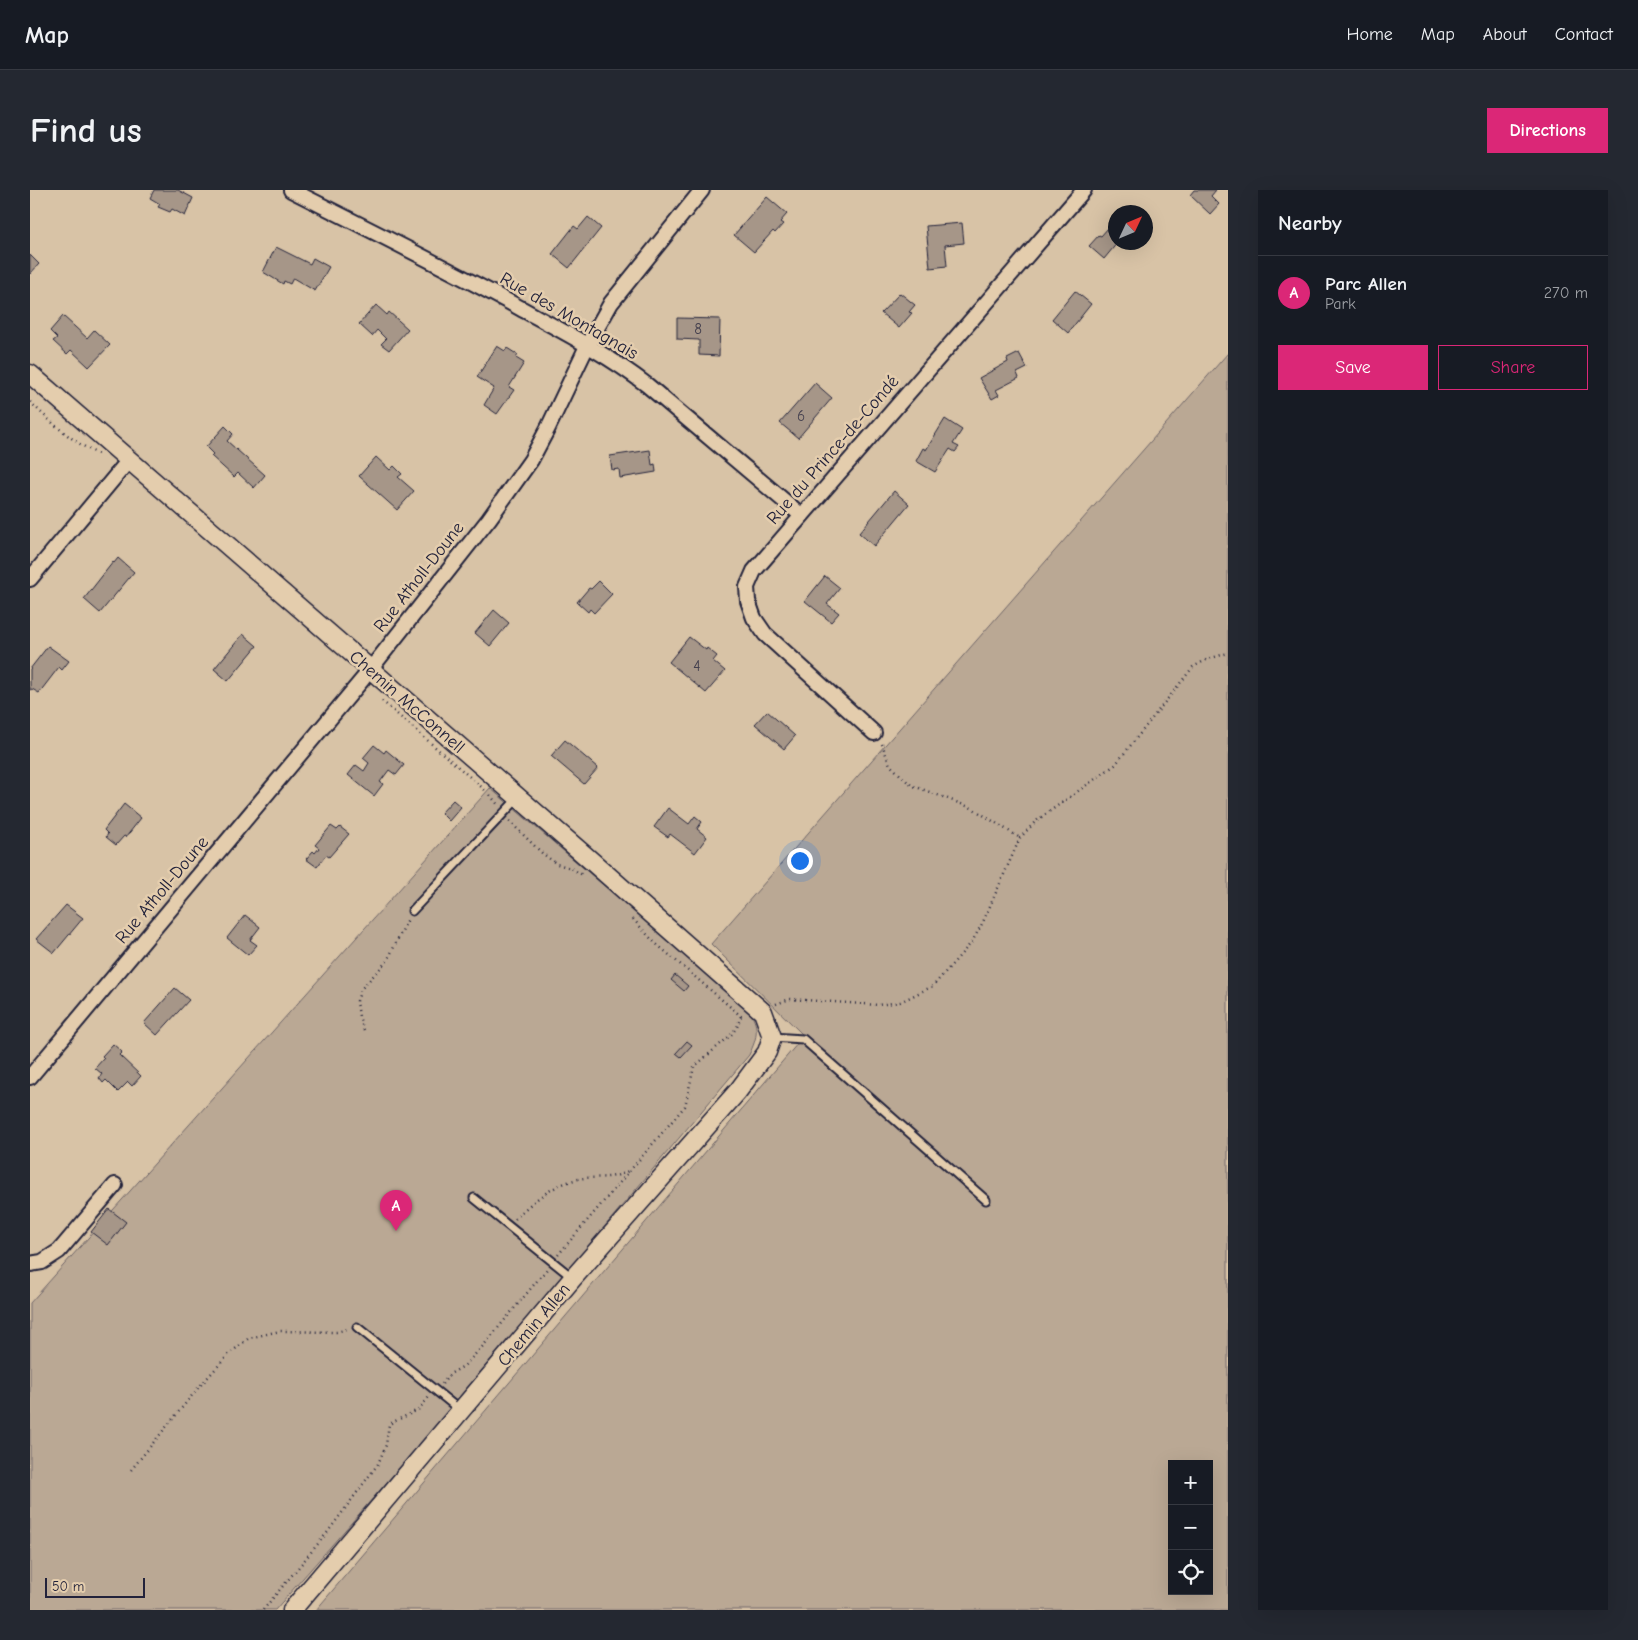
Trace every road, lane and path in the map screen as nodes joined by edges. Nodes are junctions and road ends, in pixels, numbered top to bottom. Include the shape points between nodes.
1 (291, 190) edge
2 (702, 190) edge
3 (1084, 190) edge
4 (588, 344) junction
5 (30, 374) edge
6 (30, 402) edge
7 (125, 465) junction
8 (801, 515) junction
9 (30, 579) edge
10 (1228, 653) edge
11 (370, 669) junction
12 (379, 698) dead end
13 (874, 733) joint
14 (518, 798) junction
15 (504, 813) junction
16 (1020, 838) junction
17 (590, 882) dead end
18 (412, 911) joint
19 (631, 918) dead end
20 (763, 1012) junction
21 (741, 1016) junction
22 (364, 1030) dead end
23 (772, 1037) junction
24 (30, 1077) edge
25 (630, 1170) junction
26 (115, 1185) dead end
27 (474, 1198) dead end
28 (986, 1200) dead end
29 (508, 1226) junction
30 (553, 1261) junction
31 (30, 1264) edge
32 (573, 1278) junction
33 (357, 1327) joint
34 (436, 1390) junction
35 (462, 1411) junction
36 (131, 1470) dead end
37 (263, 1610) edge
38 (292, 1610) edge

1 - 4 street, Rue des Montagnais
2 - 4 street, Rue Atholl-Doune via 611,303
3 - 8 street, Rue du Prince-de-Condé
4 - 8 street, Rue des Montagnais via 647,385
4 - 11 street, Rue Atholl-Doune via 531,460
5 - 7 street, Chemin McConnell
6 - 7 path via 82,447
7 - 9 street
7 - 11 street, Chemin McConnell
8 - 13 street, Rue du Prince-de-Condé via 754,571 747,587 748,601 765,634
10 - 16 path via 1193,667 1115,765 1036,821
11 - 14 street, Chemin McConnell
11 - 24 street, Rue Atholl-Doune
12 - 15 path via 492,796
13 - 16 path via 890,765 911,785 972,808
14 - 15 lane
14 - 20 street, Chemin McConnell
15 - 17 path via 543,854
15 - 18 lane
16 - 20 path via 972,942 933,986 900,1002 878,1005 790,1000
18 - 22 path via 387,961 361,989 357,1001
19 - 21 path via 654,942
20 - 21 path via 750,1019
20 - 23 street, Chemin McConnell
21 - 25 path via 730,1035 694,1066 685,1106
23 - 28 lane via 803,1039
23 - 32 street, Chemin Allen via 767,1052 738,1091
25 - 29 path via 616,1176 564,1183 524,1210
25 - 30 path
26 - 31 street via 59,1251 42,1262
27 - 29 lane
29 - 30 lane
30 - 32 lane
30 - 34 path via 484,1345
32 - 35 street, Chemin Allen
33 - 34 lane
33 - 36 path via 336,1332 280,1331 249,1338 229,1354 199,1387
34 - 35 lane
34 - 37 path via 418,1410 389,1424 386,1445 378,1464
35 - 38 street, Chemin Allen

